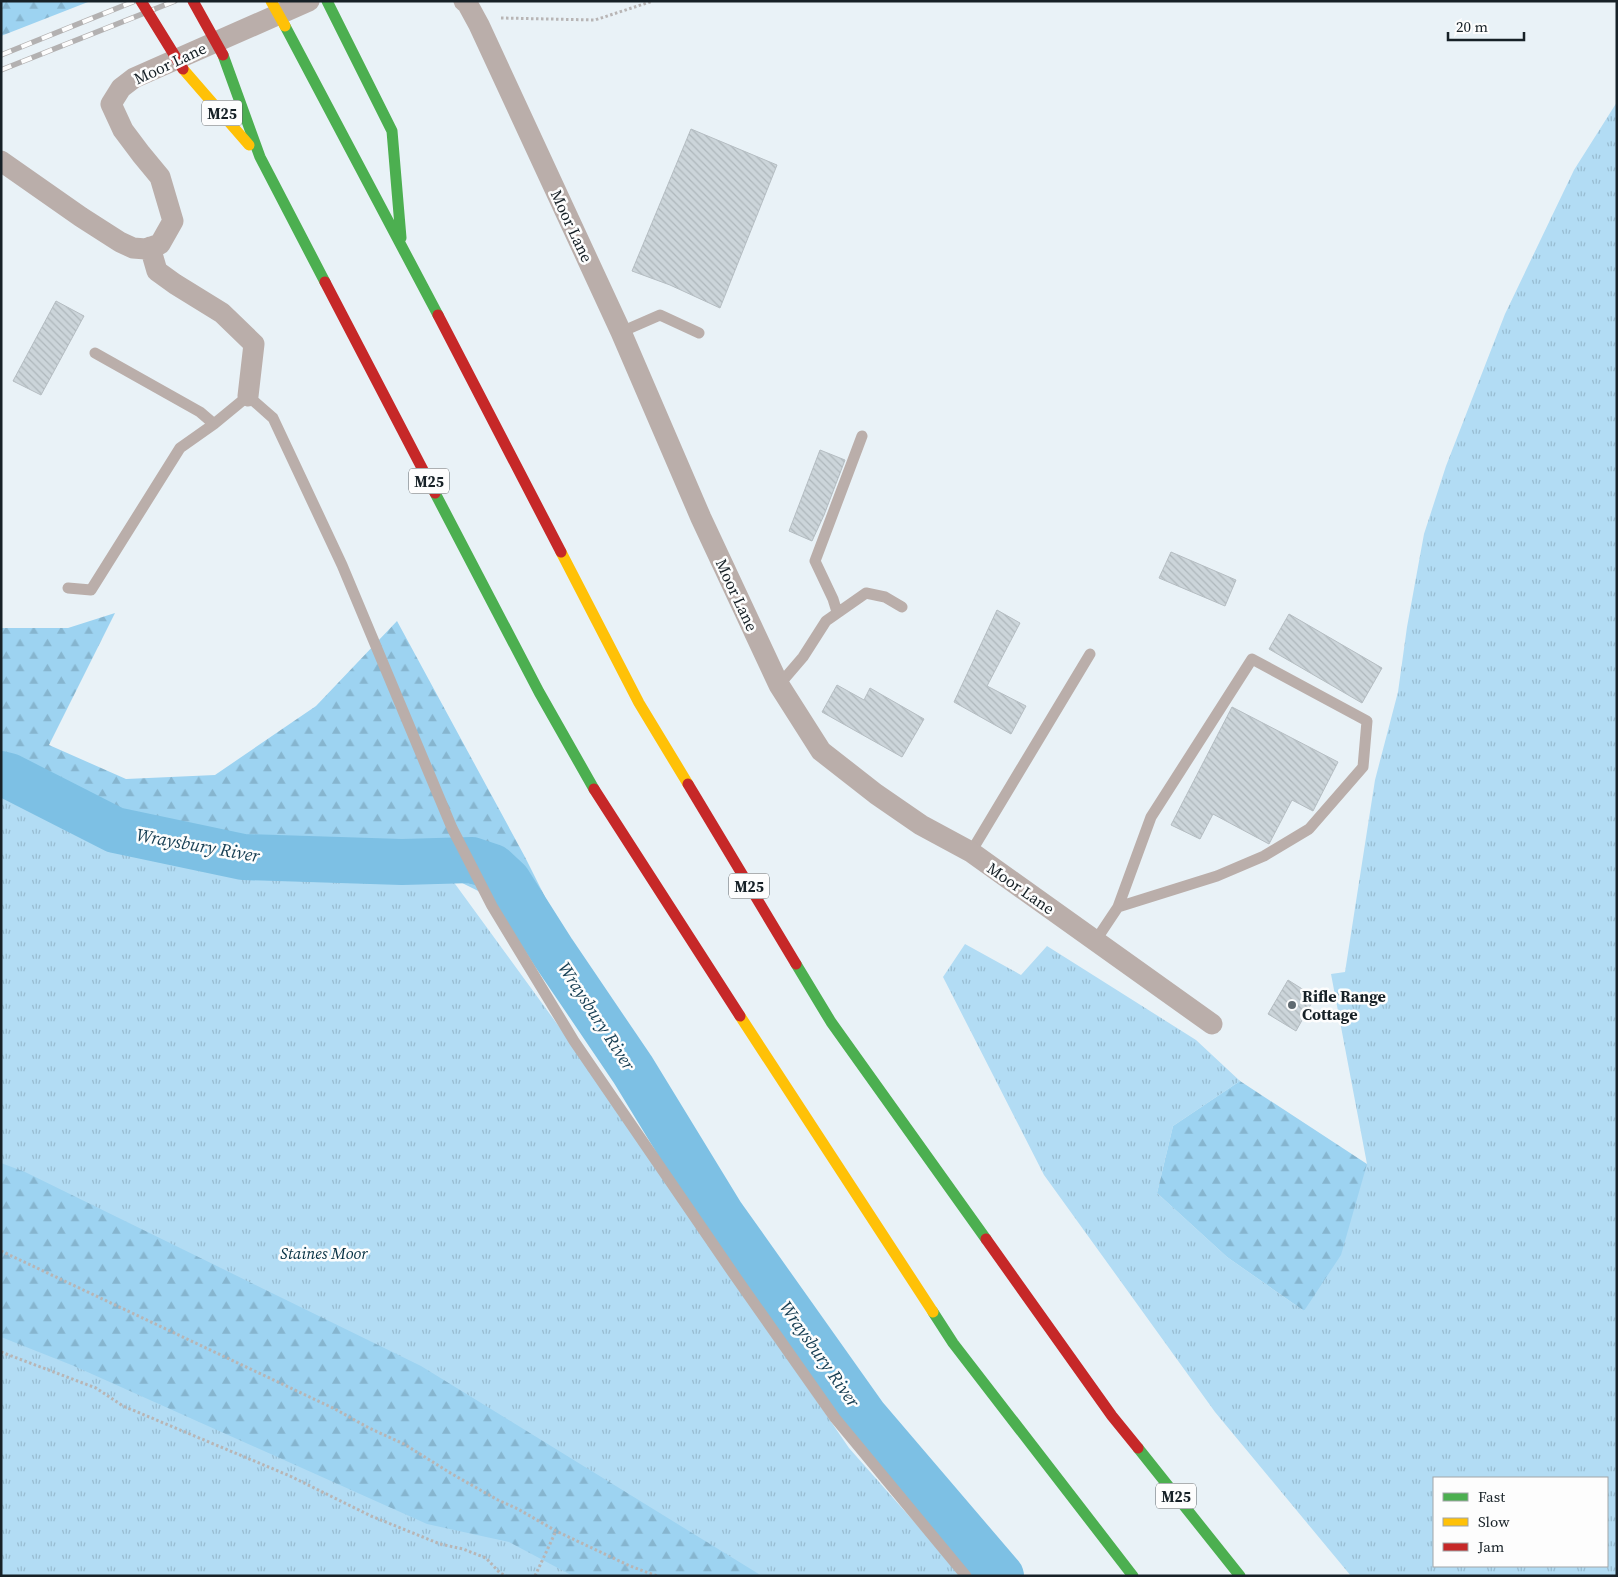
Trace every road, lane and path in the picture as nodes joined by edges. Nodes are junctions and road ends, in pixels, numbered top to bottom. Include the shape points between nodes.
1 (140, 1) edge
2 (193, 1) edge
3 (271, 1) edge
4 (309, 1) edge
5 (464, 1) edge
6 (653, 1) edge
7 (329, 4) edge
8 (479, 24) junction
9 (260, 157) junction
10 (1, 161) edge
11 (402, 247) junction
12 (150, 248) junction
13 (621, 332) junction
14 (699, 333) dead end
15 (95, 353) dead end
16 (248, 396) junction
17 (214, 424) junction
18 (862, 436) dead end
19 (68, 588) dead end
20 (902, 607) dead end
21 (838, 612) junction
22 (1090, 654) dead end
23 (779, 685) junction
24 (971, 852) junction
25 (1118, 907) junction
26 (1096, 940) junction
27 (1212, 1024) dead end
28 (1, 1251) edge
29 (1, 1352) edge
30 (556, 1531) junction
31 (506, 1576) edge
32 (535, 1576) edge
33 (657, 1576) edge
34 (966, 1576) edge
35 (1133, 1576) edge
36 (1240, 1576) edge

1 - 9 highway, M25, bridge via 183,69
2 - 9 highway, M25, bridge via 223,55
3 - 11 highway, M25, bridge
4 - 12 street, Moor Lane via 134,78 121,88 111,104 123,130 160,177 173,222 160,244
5 - 8 street, Moor Lane
6 - 8 path via 595,20 495,18
7 - 11 highway, M25 via 392,131
8 - 13 street, Moor Lane
9 - 35 highway, M25 via 539,692 602,803 953,1343
10 - 12 street via 120,242 133,248
11 - 36 highway, M25 via 639,703 831,1022 1112,1416
12 - 16 street via 157,271 222,313 254,344
13 - 14 lane via 660,315
13 - 23 street, Moor Lane via 701,518
15 - 17 lane via 200,412
16 - 17 lane
16 - 34 lane via 273,418 342,565 452,828 492,906 574,1041 829,1410
17 - 19 lane via 180,448 92,590
18 - 21 lane via 815,560
20 - 21 lane via 885,597 866,592
21 - 23 lane via 826,621 803,657
22 - 24 lane
23 - 24 street, Moor Lane via 821,751 921,825
24 - 26 street, Moor Lane
25 - 25 lane via 1151,817 1252,659 1367,721 1363,767 1309,829 1264,856 1217,876
25 - 26 lane
26 - 27 street, Moor Lane
28 - 30 path via 335,1408
29 - 31 path via 96,1388 123,1406 290,1476 371,1516 440,1544 486,1558
30 - 32 path
30 - 33 path

